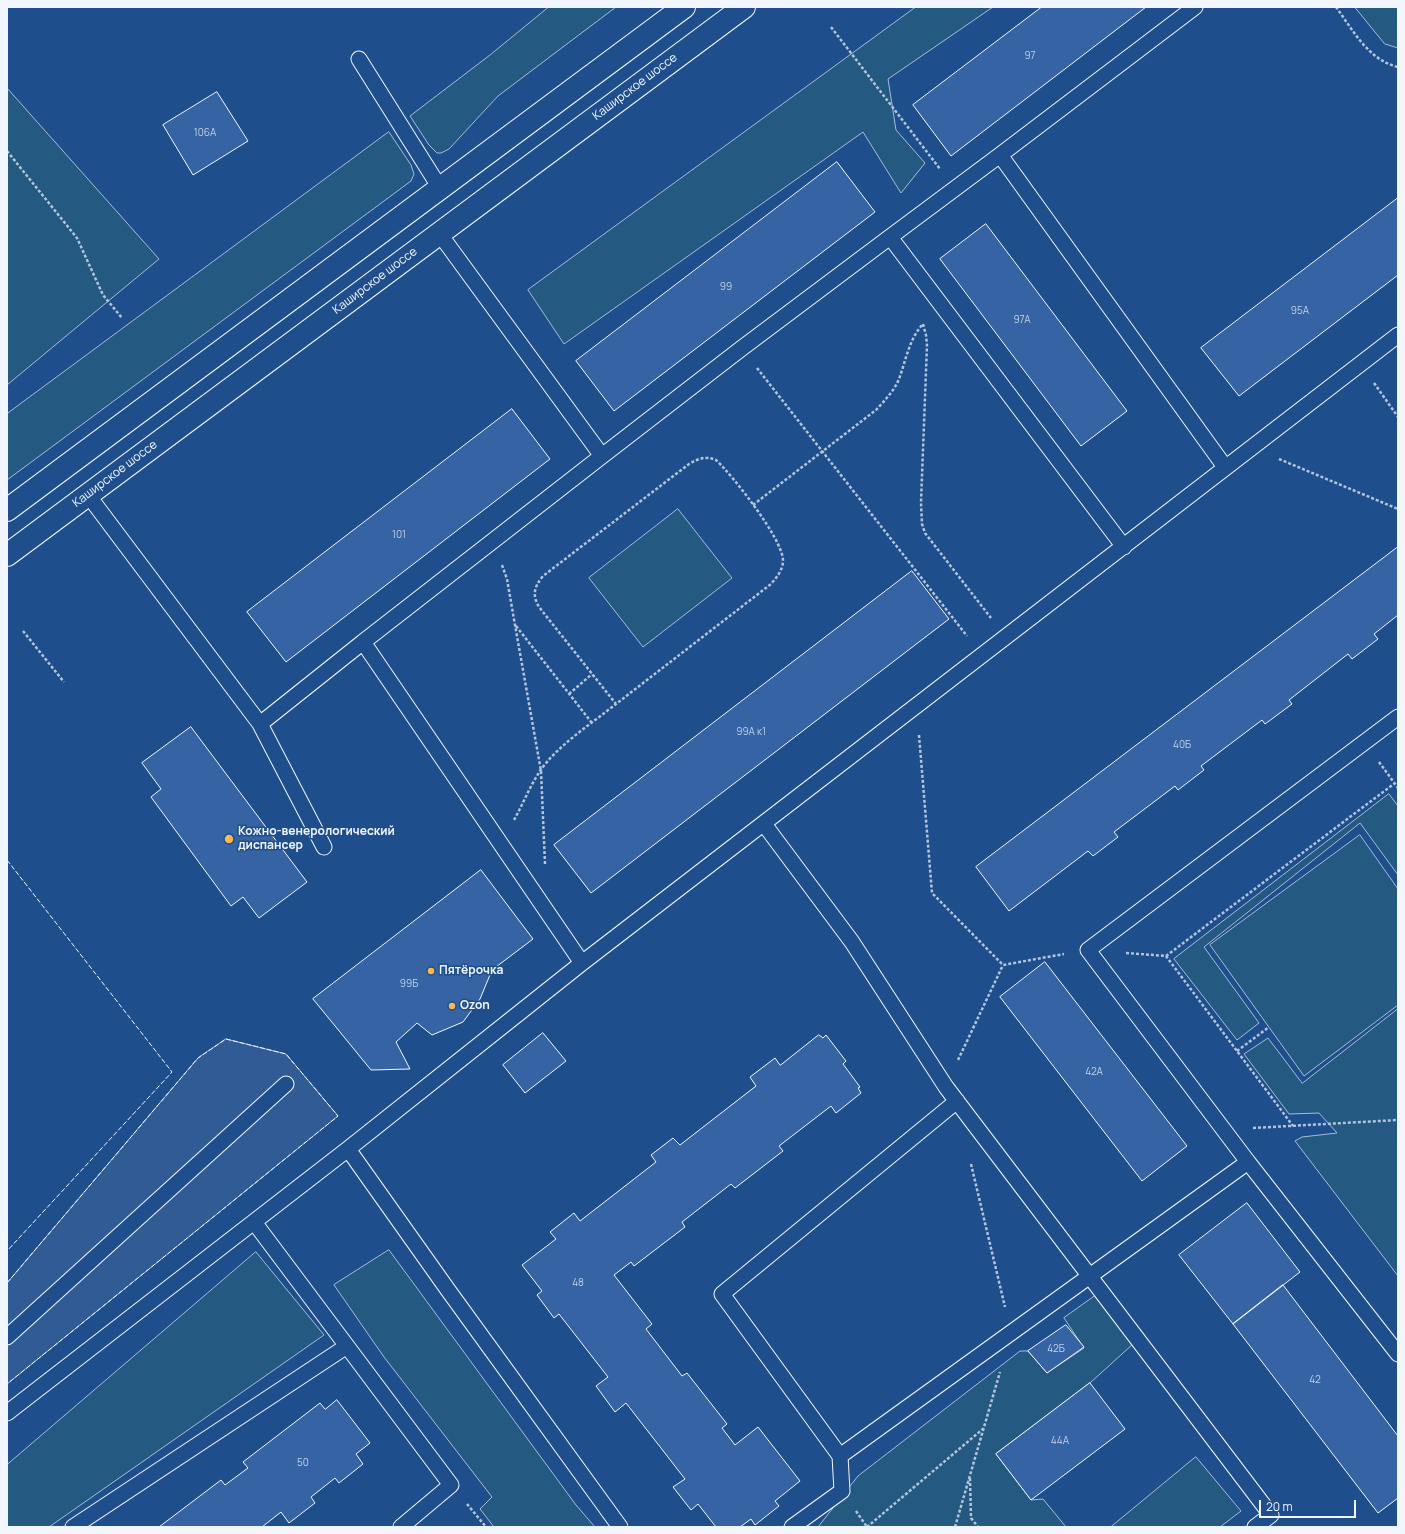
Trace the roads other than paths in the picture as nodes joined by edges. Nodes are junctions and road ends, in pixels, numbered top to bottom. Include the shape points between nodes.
1 (684, 7) edge
2 (744, 7) edge
3 (1195, 7) edge
4 (359, 59) dead end
5 (1000, 155) junction
6 (440, 188) junction
7 (439, 233) junction
8 (890, 237) junction
9 (1398, 335) edge
10 (602, 456) junction
11 (1225, 467) junction
12 (88, 495) junction
13 (7, 510) edge
14 (1124, 547) junction
15 (7, 555) edge
16 (363, 642) junction
17 (1398, 717) edge
18 (260, 724) junction
19 (764, 824) junction
20 (324, 847) dead end
21 (582, 963) junction
22 (286, 1084) dead end
23 (957, 1101) junction
24 (348, 1149) junction
25 (1248, 1162) junction
26 (254, 1222) junction
27 (1090, 1276) junction
28 (7, 1337) edge
29 (347, 1346) junction
30 (1398, 1354) edge
31 (7, 1413) edge
32 (840, 1456) junction
33 (73, 1527) edge
34 (401, 1527) edge
35 (620, 1527) edge
36 (792, 1527) edge
37 (1255, 1527) edge

1 - 6 main road
2 - 7 main road, Каширское шоссе
3 - 5 lane
4 - 6 lane
5 - 8 lane
5 - 11 lane
6 - 13 main road
7 - 10 lane
7 - 12 main road, Каширское шоссе
8 - 10 lane
8 - 14 lane
9 - 11 lane
10 - 16 lane
11 - 14 lane
12 - 15 main road, Каширское шоссе
12 - 18 lane
14 - 19 lane
16 - 18 lane
16 - 21 lane
17 - 25 lane via 1088,950
18 - 20 lane
19 - 21 lane
19 - 23 lane via 852,942
21 - 24 lane
22 - 28 lane
23 - 27 lane
23 - 32 lane via 722,1294
24 - 26 lane
24 - 35 lane
25 - 27 lane
25 - 30 lane
26 - 29 lane
26 - 31 lane
27 - 32 lane
27 - 37 lane via 1271,1515
29 - 33 lane
29 - 34 lane via 451,1485
32 - 36 lane via 842,1491

